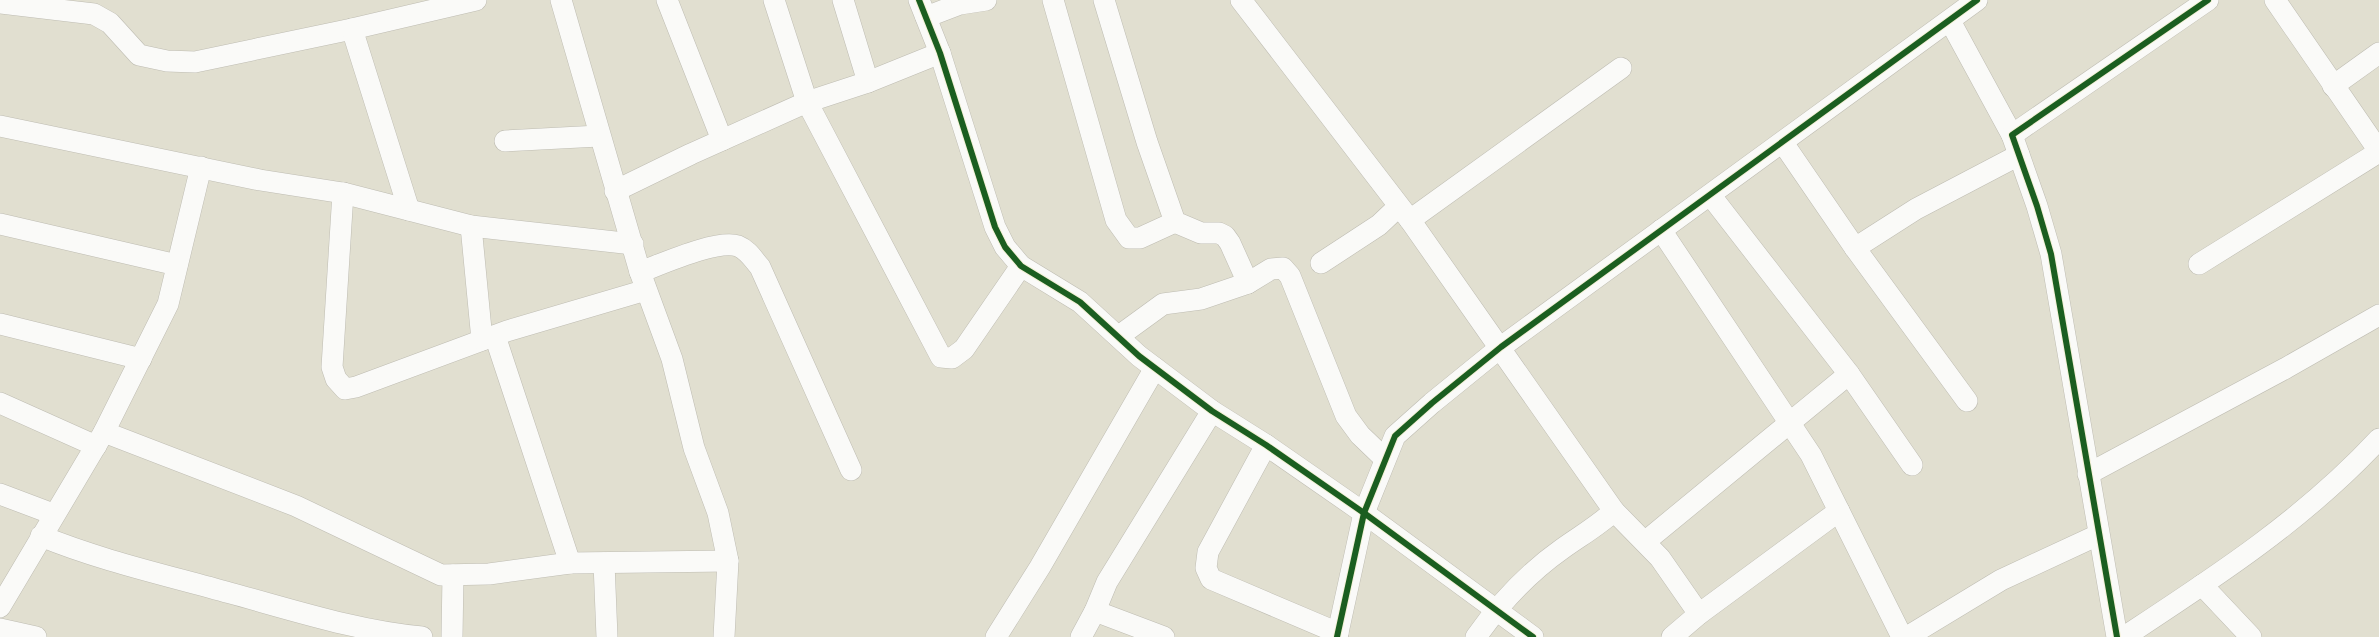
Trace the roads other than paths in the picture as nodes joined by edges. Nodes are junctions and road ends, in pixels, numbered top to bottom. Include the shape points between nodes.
1 (476, 0) edge
2 (561, 0) edge
3 (667, 0) edge
4 (774, 0) edge
5 (843, 0) edge
6 (986, 0) edge
7 (1054, 0) edge
8 (1104, 0) edge
9 (1241, 0) edge
10 (1977, 0) edge
11 (2208, 0) edge
12 (0, 3) edge
13 (2283, 3) edge
14 (923, 8) edge
15 (1950, 21) junction
16 (352, 29) junction
17 (940, 52) junction
18 (2379, 53) edge
19 (1621, 68) dead end
20 (868, 82) junction
21 (2332, 86) junction
22 (807, 102) junction
23 (0, 126) edge
24 (2012, 135) junction
25 (599, 136) junction
26 (722, 140) junction
27 (505, 141) dead end
28 (1783, 143) junction
29 (2379, 152) edge
30 (2019, 155) junction
31 (201, 167) junction
32 (615, 191) junction
33 (343, 193) junction
34 (1711, 196) junction
35 (410, 210) junction
36 (1404, 213) junction
37 (1175, 222) junction
38 (0, 224) edge
39 (471, 226) junction
40 (1661, 230) junction
41 (633, 244) junction
42 (1854, 248) junction
43 (1321, 263) dead end
44 (2199, 264) dead end
45 (177, 265) junction
46 (1021, 266) junction
47 (643, 281) junction
48 (1248, 283) junction
49 (2379, 315) edge
50 (0, 324) edge
51 (1119, 336) junction
52 (489, 338) junction
53 (1501, 347) junction
54 (141, 359) junction
55 (1155, 368) junction
56 (1849, 374) junction
57 (1967, 401) dead end
58 (0, 403) edge
59 (1212, 411) junction
60 (1790, 423) junction
61 (100, 439) junction
62 (2379, 439) edge
63 (1266, 445) junction
64 (1385, 459) junction
65 (1912, 465) dead end
66 (851, 470) dead end
67 (2088, 474) junction
68 (0, 494) edge
69 (1614, 511) junction
70 (1839, 511) junction
71 (1364, 513) junction
72 (53, 514) junction
73 (41, 536) junction
74 (2098, 536) junction
75 (1646, 541) junction
76 (728, 561) junction
77 (604, 562) junction
78 (570, 563) junction
79 (453, 575) junction
80 (2202, 585) junction
81 (0, 607) edge
82 (1496, 609) junction
83 (1096, 611) junction
84 (1699, 614) junction
85 (0, 629) edge
86 (1338, 635) edge
87 (36, 637) edge
88 (422, 637) edge
89 (452, 637) edge
90 (607, 637) edge
91 (724, 637) edge
92 (996, 637) edge
93 (1081, 637) edge
94 (1164, 637) edge
95 (1476, 637) edge
96 (1533, 637) edge
97 (1672, 637) edge
98 (1902, 637) edge
99 (1907, 637) edge
100 (2117, 637) edge
101 (2124, 637) edge
102 (2251, 637) edge

1 - 16 street
2 - 25 street
3 - 26 street
4 - 22 street
5 - 20 street
6 - 14 street
7 - 37 street via 1116,220 1129,238 1140,238
8 - 37 street via 1147,142
9 - 36 street
10 - 15 street
11 - 24 street
12 - 16 street via 94,14 110,23 139,55 167,61 195,62
13 - 21 street
14 - 17 street
15 - 24 street
15 - 28 street
16 - 35 street
17 - 20 street
17 - 46 street via 995,228 1005,247
18 - 21 street
19 - 36 street
20 - 22 street
21 - 29 street
22 - 26 street
22 - 46 street via 941,357 952,358 964,349
23 - 31 street
24 - 30 street
25 - 27 street
25 - 32 street
26 - 32 street
28 - 34 street
28 - 42 street
29 - 44 street
30 - 42 street via 1916,209
30 - 67 street via 2038,206 2051,254
31 - 33 street
31 - 45 street
32 - 41 street
33 - 35 street
33 - 52 street via 332,367 336,379 345,389
34 - 40 street
34 - 56 street
35 - 39 street
36 - 43 street via 1379,224
36 - 53 street
37 - 48 street via 1201,234 1225,236
38 - 45 street
39 - 41 street
39 - 52 street
40 - 53 street
40 - 60 street
41 - 47 street
42 - 57 street
45 - 54 street via 168,304
46 - 51 street via 1080,302
47 - 52 street
47 - 66 street via 719,245 737,246 748,252 760,267
47 - 76 street via 672,359 694,448 718,513
48 - 51 street via 1202,299 1163,304
48 - 64 street via 1271,269 1283,268 1290,276 1346,416 1360,435
49 - 67 street
50 - 54 street
51 - 55 street
52 - 78 street
53 - 64 street via 1395,436
53 - 69 street
54 - 61 street
55 - 59 street
55 - 92 street via 1040,568
56 - 60 street
56 - 65 street
58 - 61 street
59 - 63 street
59 - 83 street via 1106,582
60 - 70 street via 1811,455
60 - 75 street
61 - 72 street
61 - 79 street via 296,506 441,575
62 - 80 street via 2327,491 2280,530
63 - 71 street
63 - 86 street via 1216,535 1208,552 1206,568 1211,579
64 - 71 street
67 - 74 street
68 - 72 street
69 - 75 street
69 - 82 street via 1598,526 1537,568
70 - 84 street
70 - 98 street
71 - 82 street
71 - 86 street
72 - 73 street
73 - 81 street
73 - 88 street via 80,552 371,631
74 - 99 street via 2001,580
74 - 100 street
75 - 84 street
76 - 77 street
76 - 91 street
77 - 78 street
77 - 90 street
78 - 79 street via 489,574
79 - 89 street
80 - 101 street
80 - 102 street
82 - 95 street
82 - 96 street
83 - 93 street
83 - 94 street
84 - 97 street
85 - 87 street

